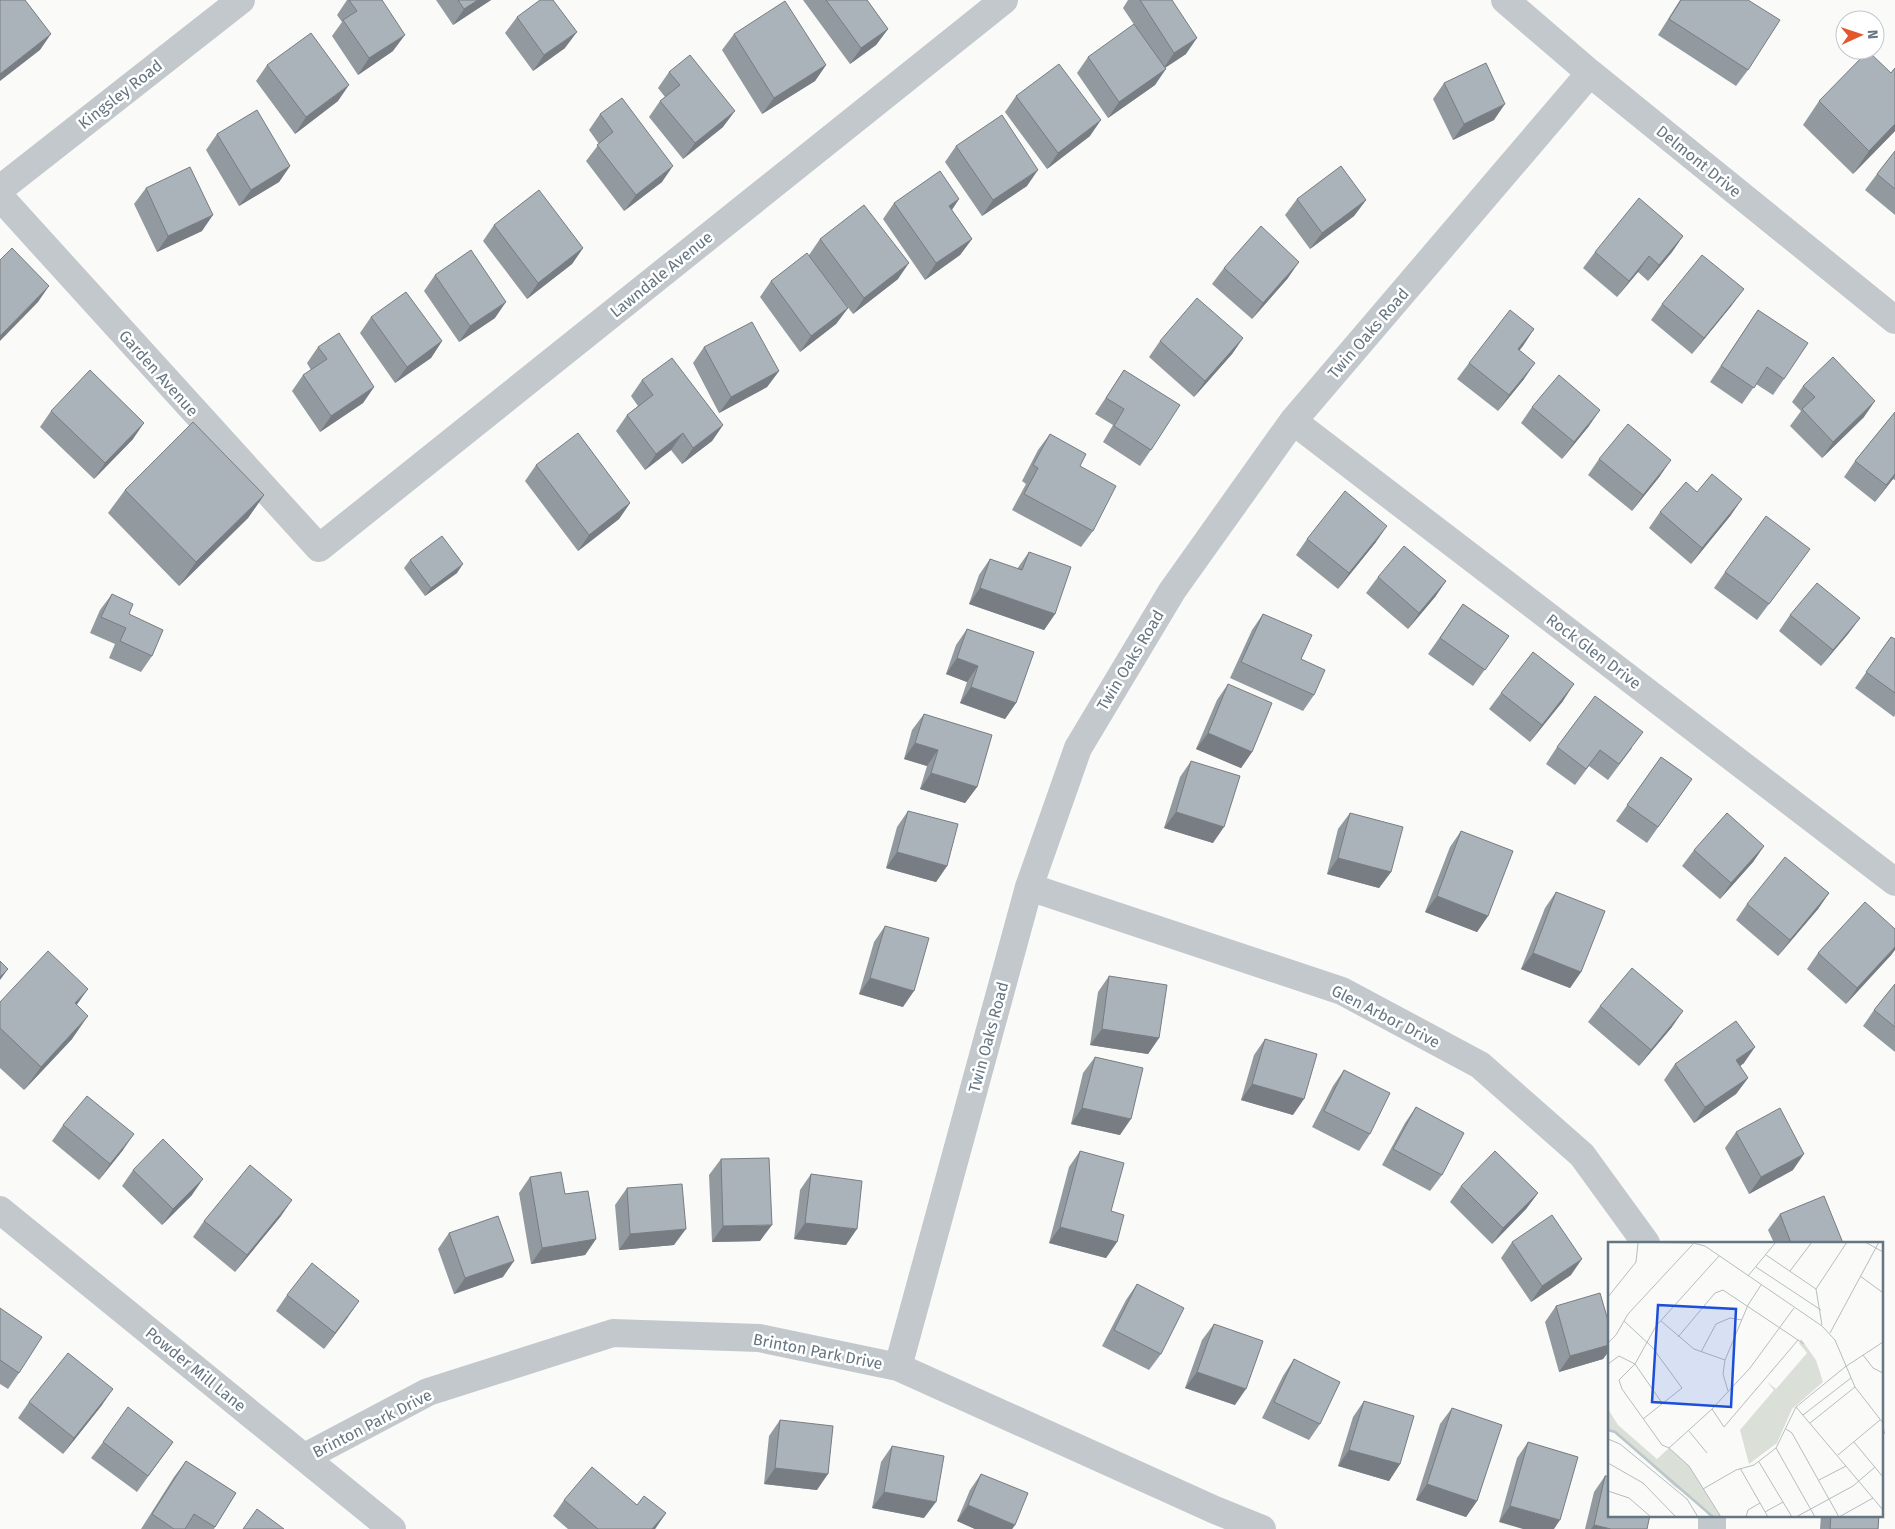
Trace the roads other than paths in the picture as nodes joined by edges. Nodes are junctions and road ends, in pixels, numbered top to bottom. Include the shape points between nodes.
1 (241, 0) edge
2 (1004, 0) edge
3 (1505, 0) edge
4 (1590, 74) junction
5 (0, 188) edge
6 (0, 197) edge
7 (1895, 320) edge
8 (1293, 420) junction
9 (318, 548) joint
10 (1895, 882) edge
11 (1029, 887) junction
12 (0, 1210) edge
13 (1645, 1242) edge
14 (898, 1367) junction
15 (305, 1457) junction
16 (1712, 1516) edge
17 (392, 1529) edge
18 (1262, 1529) edge
19 (1712, 1529) edge

1 - 5 street, Kingsley Road
2 - 9 street, Lawndale Avenue
3 - 4 street, Delmont Drive
4 - 7 street, Delmont Drive
4 - 8 street, Twin Oaks Road
6 - 9 street, Garden Avenue
8 - 10 street, Rock Glen Drive
8 - 11 street, Twin Oaks Road via 1172,591 1078,748
11 - 13 street, Glen Arbor Drive via 1342,991 1480,1065 1582,1155
11 - 14 street, Twin Oaks Road
12 - 15 street, Powder Mill Lane
14 - 15 street, Brinton Park Drive via 760,1338 613,1333 428,1392
14 - 18 street, Brinton Park Drive
15 - 17 street, Powder Mill Lane
16 - 19 street

